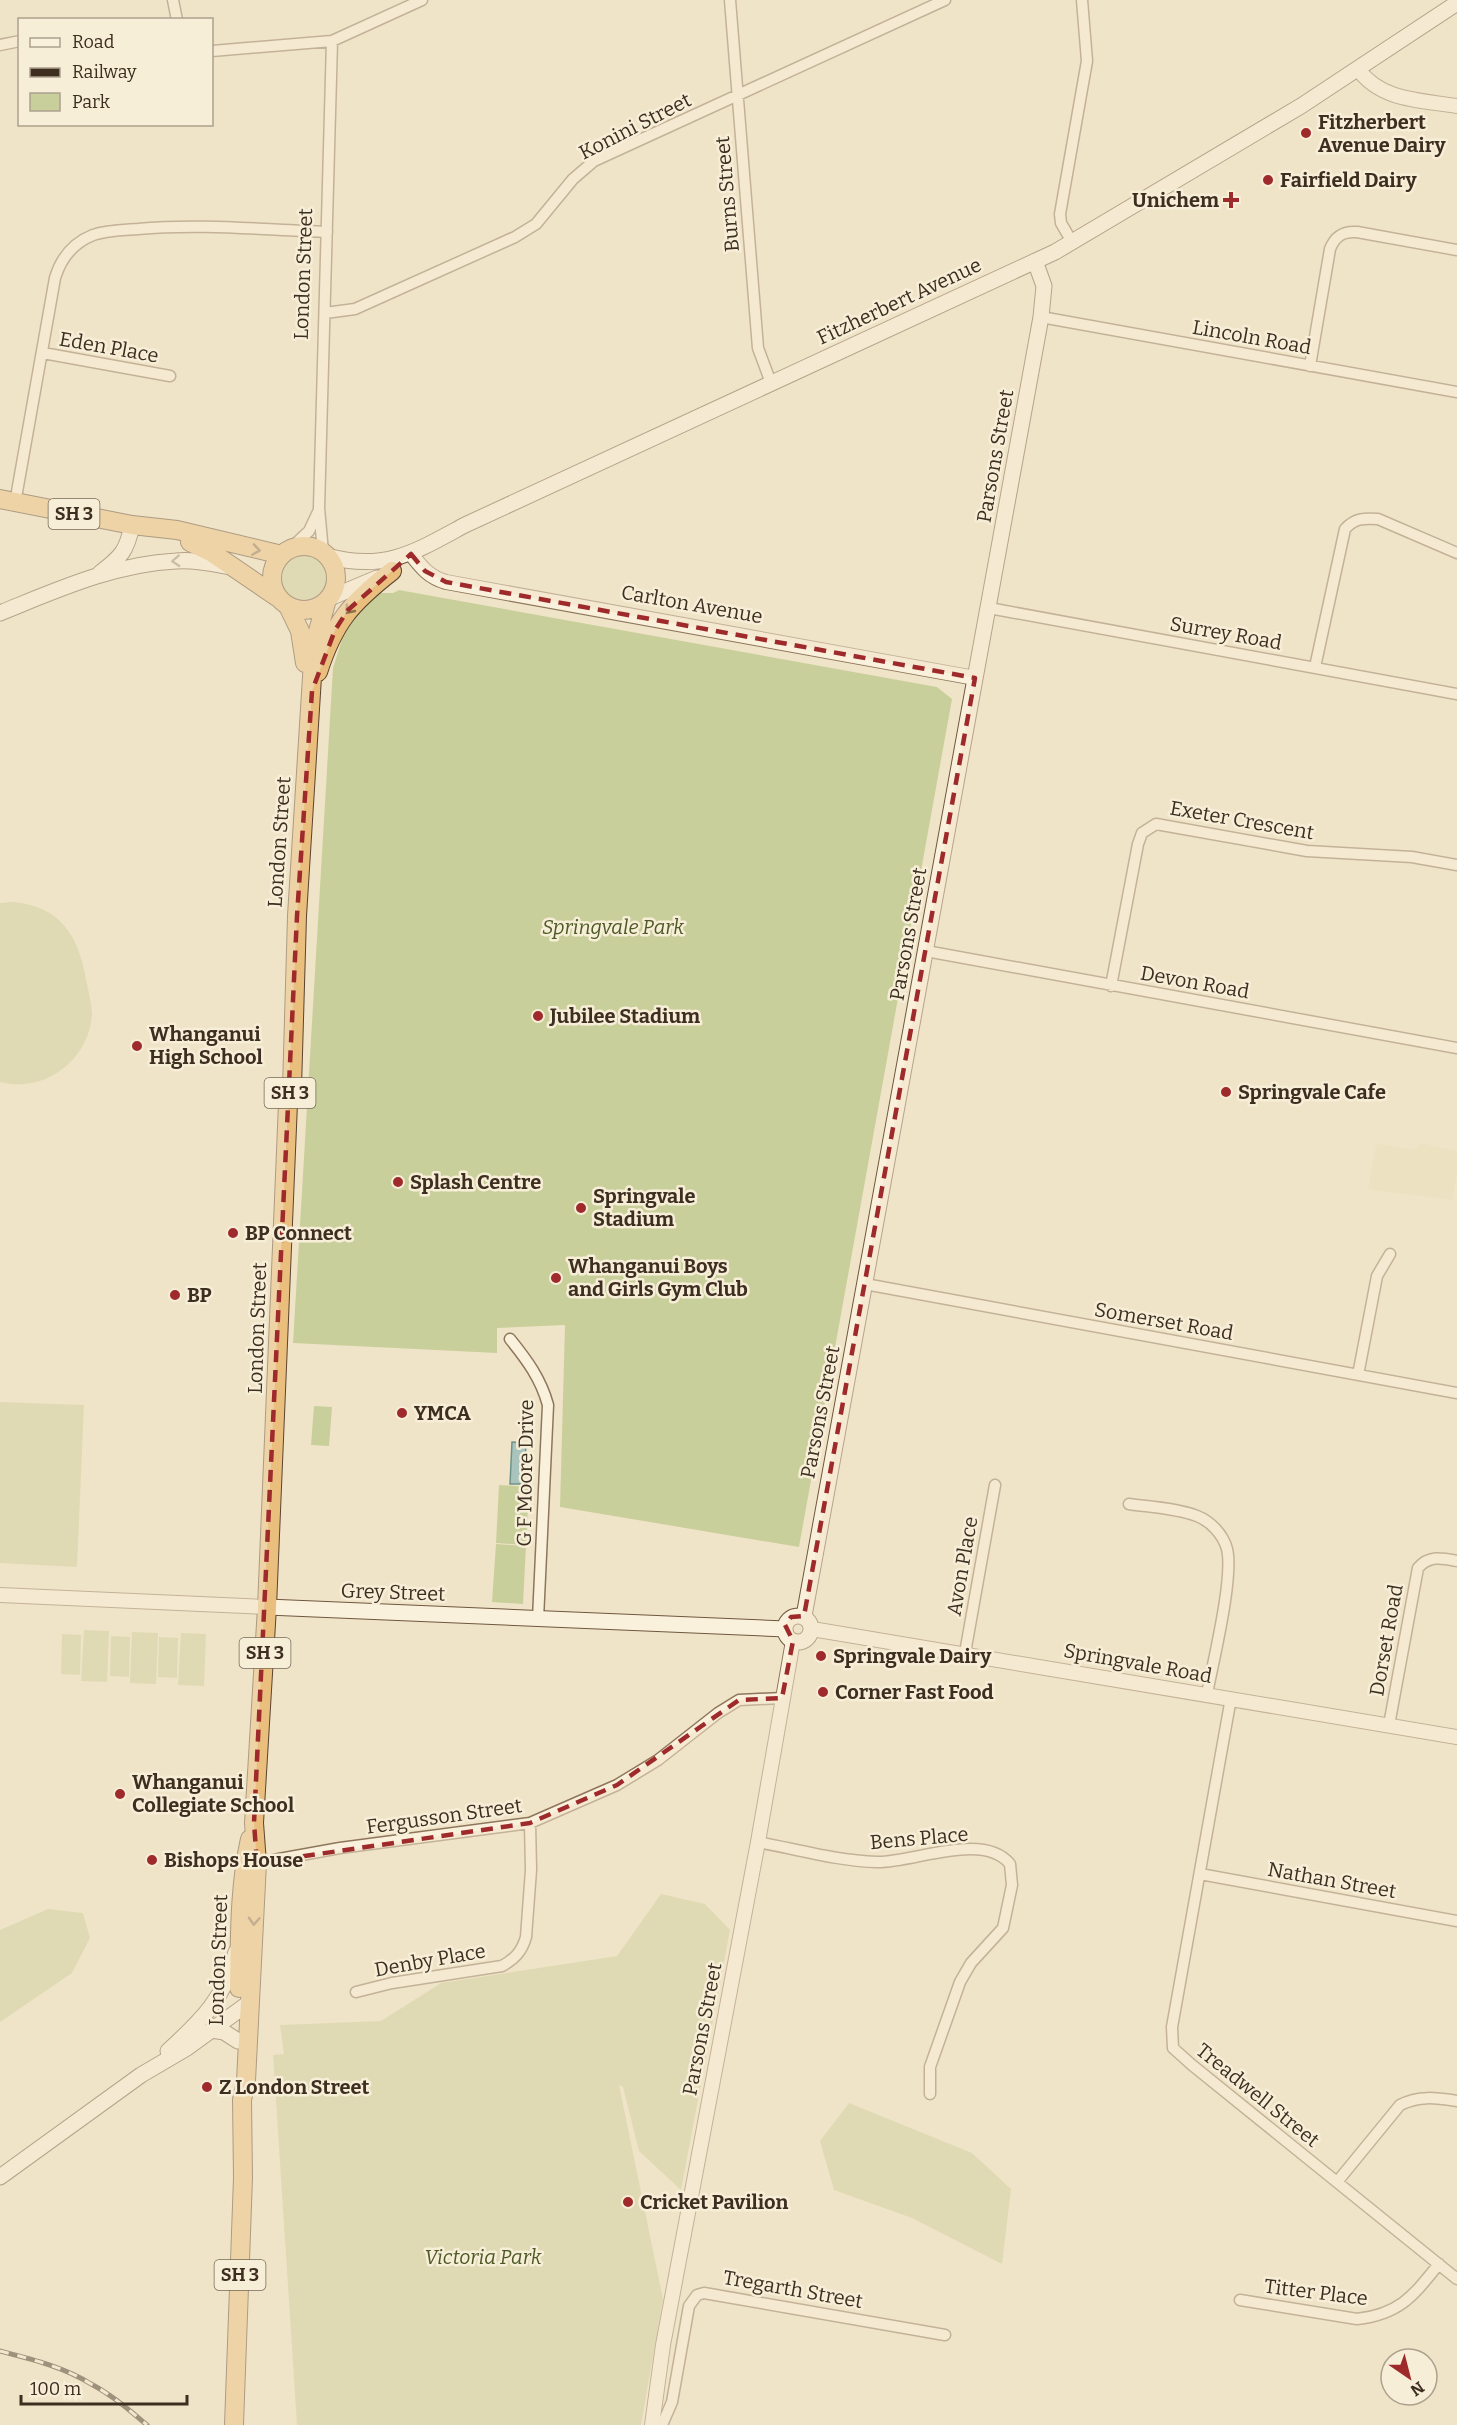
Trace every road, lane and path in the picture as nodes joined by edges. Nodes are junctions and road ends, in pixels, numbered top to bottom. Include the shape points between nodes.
1 (173, 0) edge
2 (422, 0) edge
3 (730, 0) edge
4 (945, 0) edge
5 (1082, 0) edge
6 (1457, 3) edge
7 (177, 18) edge
8 (18, 41) edge
9 (332, 41) junction
10 (0, 45) edge
11 (213, 51) edge
12 (1358, 69) junction
13 (737, 95) junction
14 (1457, 106) edge
15 (327, 232) junction
16 (1072, 242) junction
17 (1457, 250) edge
18 (1035, 261) junction
19 (325, 314) junction
20 (1041, 317) junction
21 (43, 353) junction
22 (1310, 366) junction
23 (170, 376) dead end
24 (771, 383) junction
25 (1457, 392) edge
26 (7, 501) edge
27 (319, 508) junction
28 (132, 525) junction
29 (158, 529) junction
30 (286, 552) junction
31 (1457, 553) edge
32 (325, 554) junction
33 (411, 554) junction
34 (234, 567) junction
35 (392, 571) junction
36 (98, 575) junction
37 (329, 600) junction
38 (284, 602) junction
39 (989, 608) junction
40 (0, 613) edge
41 (1315, 667) junction
42 (975, 678) junction
43 (312, 690) junction
44 (1457, 694) edge
45 (1457, 865) edge
46 (926, 951) junction
47 (1111, 986) junction
48 (1457, 1048) edge
49 (1390, 1254) dead end
50 (866, 1284) junction
51 (510, 1339) dead end
52 (1358, 1375) junction
53 (1457, 1393) edge
54 (995, 1485) dead end
55 (1129, 1504) dead end
56 (1457, 1561) edge
57 (0, 1595) edge
58 (267, 1607) junction
59 (538, 1619) junction
60 (808, 1623) junction
61 (789, 1635) junction
62 (965, 1653) junction
63 (1208, 1695) junction
64 (782, 1698) junction
65 (1231, 1698) junction
66 (1389, 1725) junction
67 (1457, 1737) edge
68 (254, 1823) junction
69 (530, 1823) junction
70 (758, 1842) junction
71 (257, 1863) junction
72 (1200, 1874) junction
73 (240, 1921) junction
74 (1457, 1921) edge
75 (356, 1992) dead end
76 (244, 2006) junction
77 (212, 2030) junction
78 (238, 2040) junction
79 (141, 2075) junction
80 (930, 2094) dead end
81 (242, 2100) junction
82 (1457, 2101) edge
83 (0, 2177) edge
84 (1337, 2182) junction
85 (1439, 2264) junction
86 (1457, 2279) edge
87 (1240, 2300) dead end
88 (945, 2335) dead end
89 (234, 2425) edge
90 (652, 2425) edge
91 (662, 2425) edge

1 - 7 street
2 - 9 street
3 - 13 street, Burns Street
4 - 13 street, Konini Street
5 - 16 street via 1087,60 1060,214
6 - 12 main road, Fitzherbert Avenue
8 - 10 street
9 - 11 street
9 - 15 street, London Street
12 - 14 street via 1382,92
12 - 16 main road, Fitzherbert Avenue
13 - 19 street, Konini Street via 594,161 573,179 536,224 515,237 355,309
13 - 24 street, Burns Street via 758,348
15 - 19 street, London Street
15 - 21 street via 186,226 94,235 73,247 59,266
16 - 18 main road, Fitzherbert Avenue
17 - 22 street via 1357,232 1344,232 1336,238 1330,249
18 - 20 main road, Parsons Street via 1044,286
18 - 24 main road, Fitzherbert Avenue
19 - 27 street, London Street
20 - 22 street, Lincoln Road
20 - 39 main road, Parsons Street
21 - 23 street, Eden Place
21 - 26 street
22 - 25 street, Lincoln Road
24 - 33 main road, Fitzherbert Avenue via 465,525
26 - 28 highway, SH 3
27 - 30 street, London Street via 309,531
27 - 32 street, London Street
28 - 29 highway, SH 3
28 - 36 main road via 121,557
29 -> 30 highway, SH 3
29 - 34 highway, SH 3 via 195,543
30 - 32 highway, SH 3 via 300,546
30 - 38 highway, SH 3 via 272,572 274,590
31 - 41 street via 1378,519 1352,521 1345,529
32 - 33 main road, Fitzherbert Avenue via 368,563
32 - 37 highway, SH 3 via 335,570 336,587
33 - 35 main road
33 - 42 street, Carlton Avenue via 432,578 446,582
34 -> 36 main road via 175,561
34 - 38 highway, SH 3
35 - 37 main road
35 -> 43 highway via 348,610 325,652
36 - 40 main road
37 - 38 highway via 309,609
37 - 43 highway, London Street / SH 3 via 314,645
38 - 43 highway, London Street / SH 3 via 300,631
39 - 41 street, Surrey Road
39 - 42 main road, Parsons Street
41 - 44 street, Surrey Road
42 - 46 main road, Parsons Street
43 - 58 highway, London Street / SH 3 via 297,916
45 - 47 street, Exeter Crescent via 1412,857 1307,851 1156,824 1142,832 1138,844
46 - 47 street, Devon Road
46 - 50 main road, Parsons Street
47 - 48 street, Devon Road
49 - 52 street via 1377,1276
50 - 52 street, Somerset Road
50 - 60 main road, Parsons Street
51 - 59 street, G F Moore Drive via 543,1386 548,1405
52 - 53 street, Somerset Road
54 - 62 street, Avon Place
55 - 63 street via 1197,1516 1220,1533 1224,1541 1228,1560 1226,1587
56 - 66 street, Dorset Road via 1432,1558 1418,1568
57 - 58 street, Grey Street
58 - 59 main road, Grey Street
58 - 68 highway, London Street / SH 3
59 - 61 main road, Grey Street
60 - 61 main road via 806,1640
60 - 61 main road via 791,1617
60 - 62 street, Springvale Road
61 - 64 street, Parsons Street
62 - 63 street, Springvale Road
63 - 65 street, Springvale Road
64 - 69 street, Fergusson Street via 739,1700 617,1785
64 - 70 street, Parsons Street
65 - 66 street, Springvale Road
65 - 72 street, Treadwell Street
66 - 67 street, Springvale Road
68 - 71 highway, London Street / SH 3
68 - 73 highway, London Street / SH 3 via 244,1863
69 - 71 street, Fergusson Street
69 - 75 street, Denby Place via 526,1937 517,1955 502,1966
70 - 80 street, Bens Place via 875,1862 967,1850 999,1854 1010,1864 1012,1885 1003,1928 971,1962 960,1982 930,2067
70 - 90 street, Parsons Street via 663,2345
71 -> 76 highway, London Street / SH 3
72 - 74 street, Nathan Street
72 - 84 street, Treadwell Street via 1172,2027 1173,2048
73 - 76 highway, London Street / SH 3
73 - 79 main road via 230,1971 211,2008
76 - 77 main road
76 - 78 highway, London Street / SH 3
76 - 81 highway, London Street / SH 3 via 246,2080
77 - 78 main road
77 - 79 main road
78 - 81 highway, London Street / SH 3
79 - 83 main road
81 - 89 highway, London Street / SH 3
82 - 84 street via 1426,2097 1400,2105
84 - 85 street, Treadwell Street
85 - 86 street, Treadwell Street
85 - 87 street, Titter Place via 1413,2296 1394,2310 1374,2317 1357,2319
88 - 91 street, Tregarth Street via 704,2293 697,2295 689,2306 672,2402

